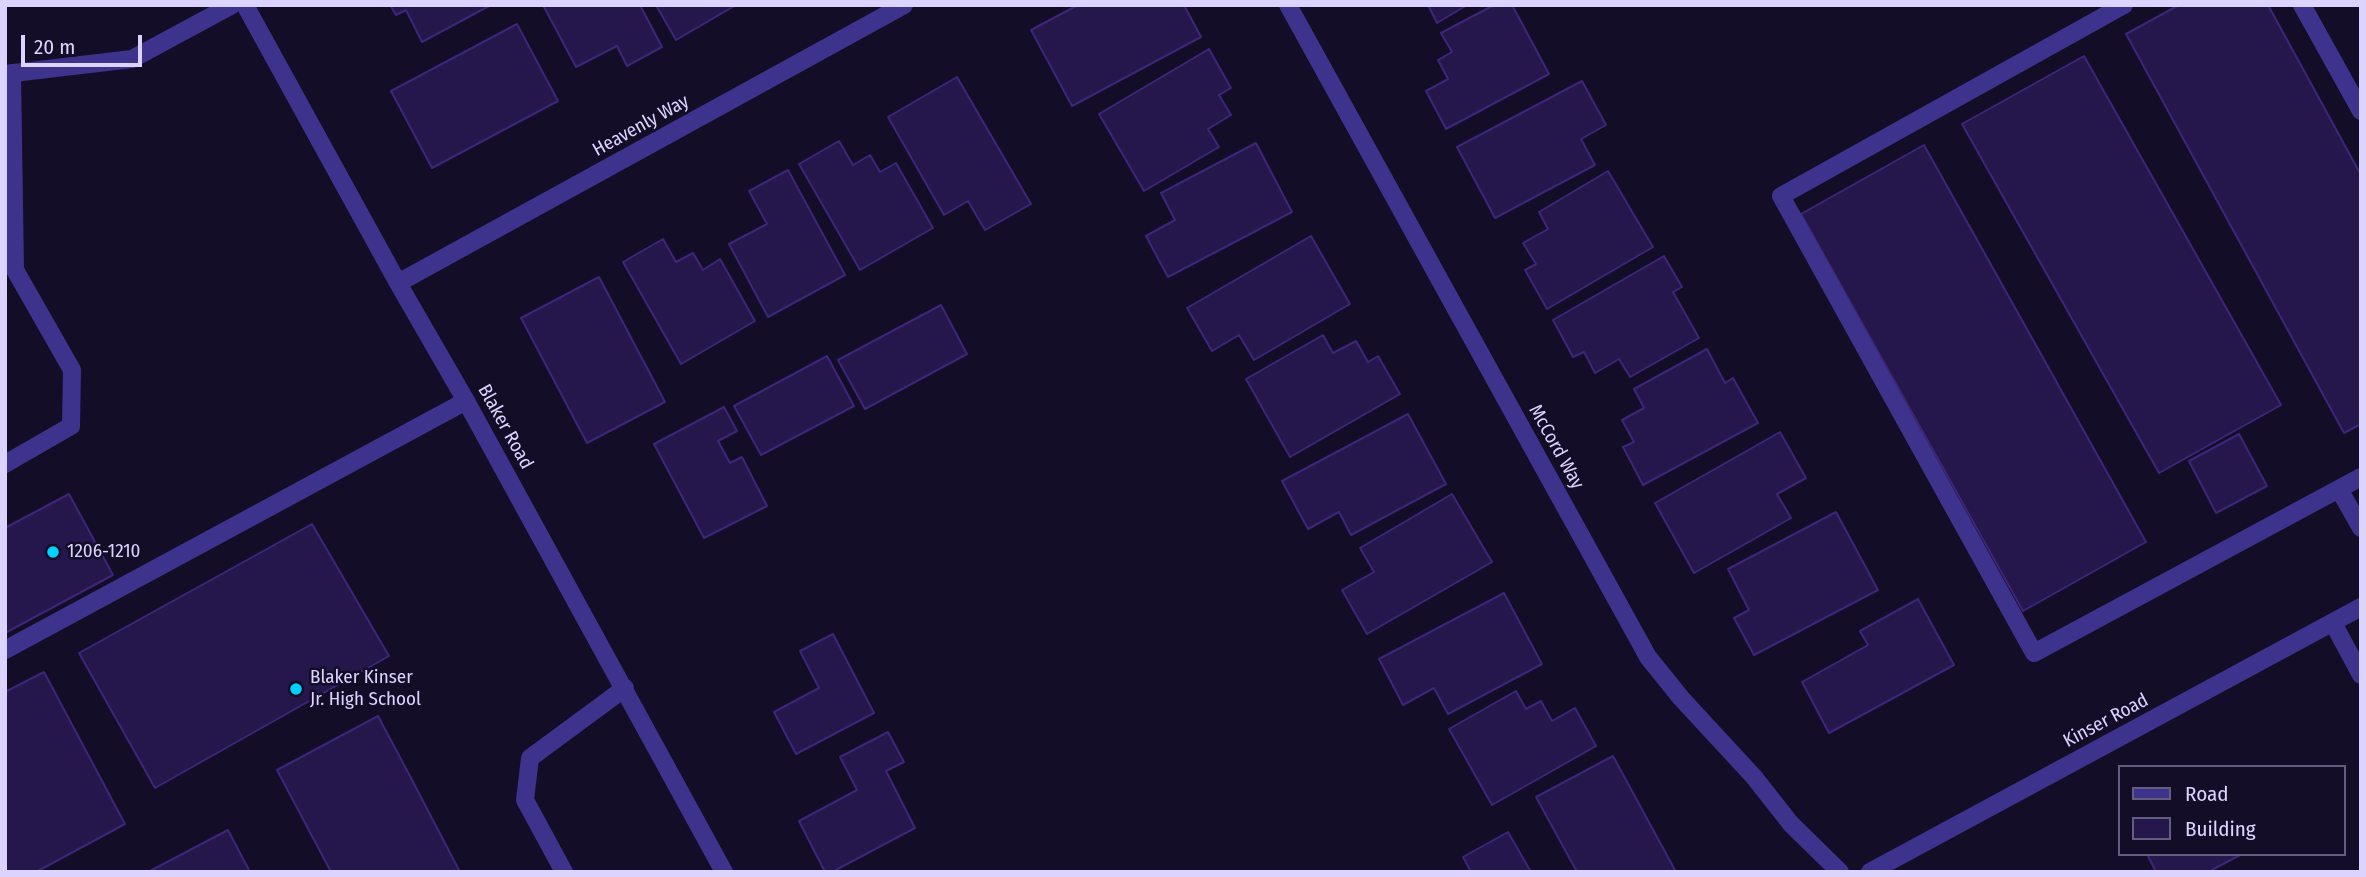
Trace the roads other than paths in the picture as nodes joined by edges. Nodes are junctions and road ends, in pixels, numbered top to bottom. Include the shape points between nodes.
1 (232, 5) edge
2 (245, 5) edge
3 (904, 5) edge
4 (1288, 5) edge
5 (2124, 5) edge
6 (2302, 5) edge
7 (8, 74) edge
8 (2361, 111) edge
9 (398, 283) junction
10 (467, 401) junction
11 (5, 464) edge
12 (2361, 477) edge
13 (2339, 489) junction
14 (2361, 528) edge
15 (2361, 607) edge
16 (2333, 622) junction
17 (5, 650) edge
18 (2361, 675) edge
19 (625, 688) junction
20 (564, 872) edge
21 (724, 872) edge
22 (1840, 872) edge
23 (1870, 872) edge

1 - 7 street via 132,59
2 - 9 street, Blaker Road
3 - 9 street, Heavenly Way
4 - 22 street, McCord Way via 1648,657 1791,824
5 - 13 street via 1781,195 2034,653
6 - 8 street
7 - 11 street via 15,270 72,370 72,426
9 - 10 street, Blaker Road
10 - 17 street
10 - 19 street, Blaker Road
12 - 13 street
13 - 14 street
15 - 16 street, Kinser Road
16 - 18 street
16 - 23 street, Kinser Road
19 - 20 street via 530,758 525,800
19 - 21 street, Blaker Road

